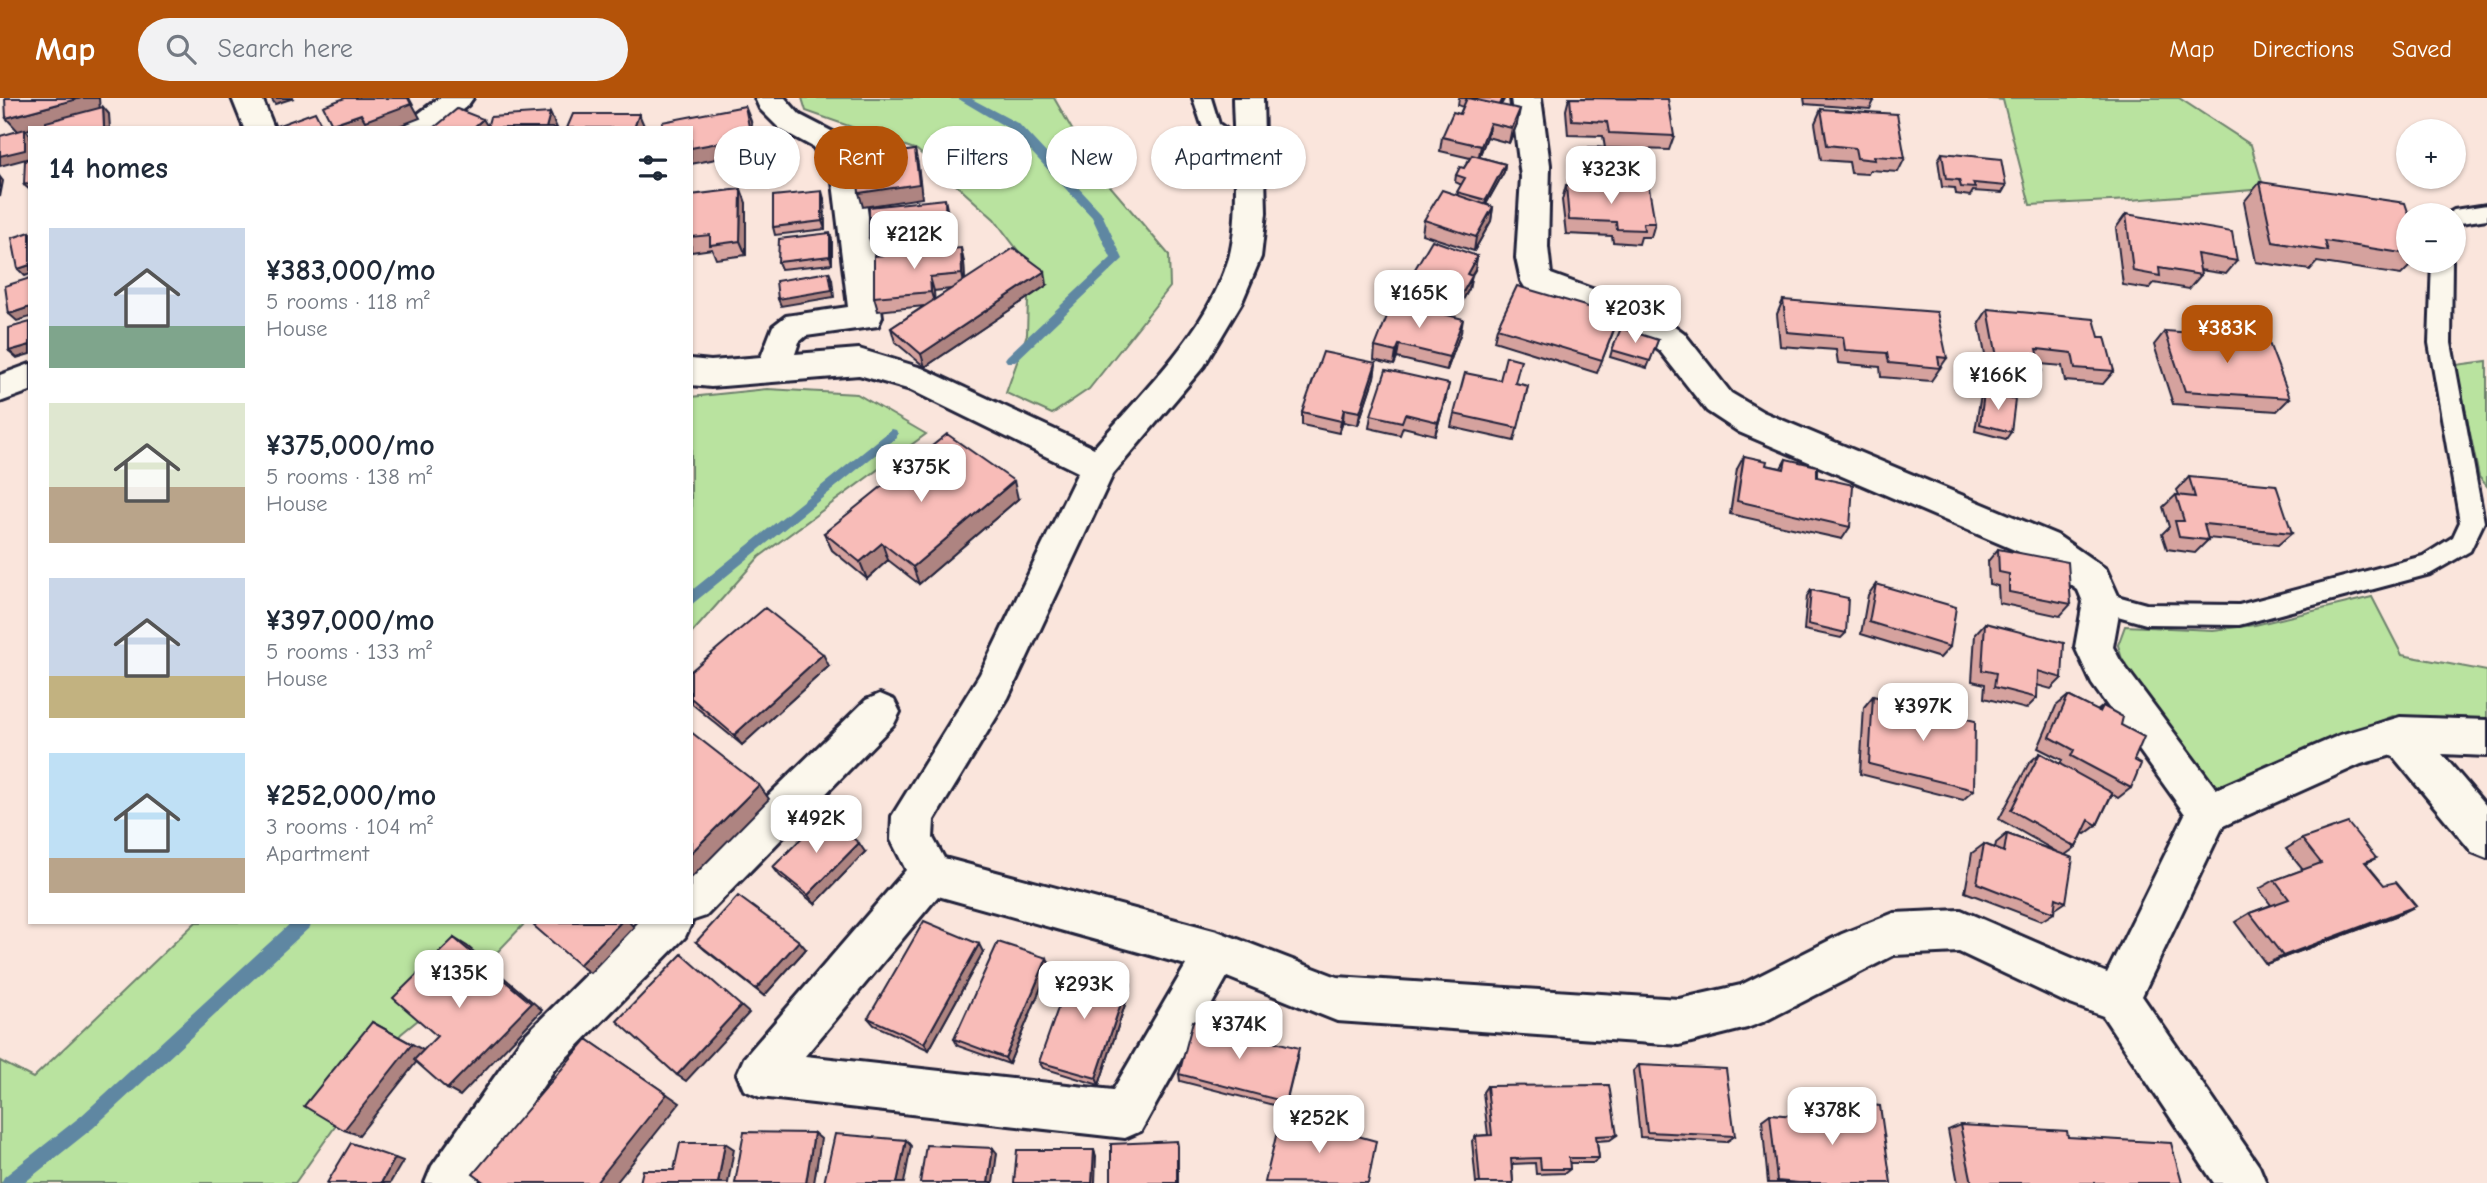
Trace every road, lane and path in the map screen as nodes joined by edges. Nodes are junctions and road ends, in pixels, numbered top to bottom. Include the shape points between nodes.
1 (247, 98) edge
2 (458, 98) edge
3 (770, 98) edge
4 (1202, 98) edge
5 (1248, 98) edge
6 (1525, 98) edge
7 (258, 126) edge
8 (423, 126) edge
9 (1211, 126) edge
10 (1248, 126) edge
11 (1250, 189) edge
12 (2487, 212) edge
13 (2466, 215) edge
14 (2442, 273) edge
15 (774, 367) junction
16 (693, 372) edge
17 (28, 378) edge
18 (0, 389) edge
19 (1098, 466) junction
20 (2102, 602) junction
21 (880, 712) dead end
22 (2400, 735) junction
23 (2487, 738) edge
24 (2208, 812) junction
25 (2487, 838) edge
26 (930, 874) junction
27 (693, 899) edge
28 (668, 924) edge
29 (1217, 952) junction
30 (2118, 999) junction
31 (449, 1183) edge
32 (2242, 1183) edge

1 - 7 street
2 - 8 street
3 - 15 street via 790,122 824,140 847,173 866,317 799,325 785,335
4 - 9 lane
5 - 10 street
6 - 20 street via 1536,146 1531,246 1537,281 1643,321 1672,342 1719,402 1751,422 2044,546 2093,580
11 - 19 street via 1245,257 1226,302 1192,357
12 - 13 lane
14 - 20 lane via 2440,343 2472,522 2462,544 2430,564 2239,615 2146,614
15 - 16 street
15 - 19 street via 859,362 922,381
17 - 18 street
19 - 26 street via 994,686 913,816 912,840
20 - 24 street via 2094,647 2106,672
21 - 27 street
22 - 23 street
22 - 24 street via 2354,748
22 - 25 street
24 - 30 street
26 - 29 street
26 - 29 street via 760,1074 1125,1115
28 - 31 street via 538,1054
29 - 30 street via 1337,999 1679,1022 1747,1006 1894,934 1961,931
30 - 32 street

